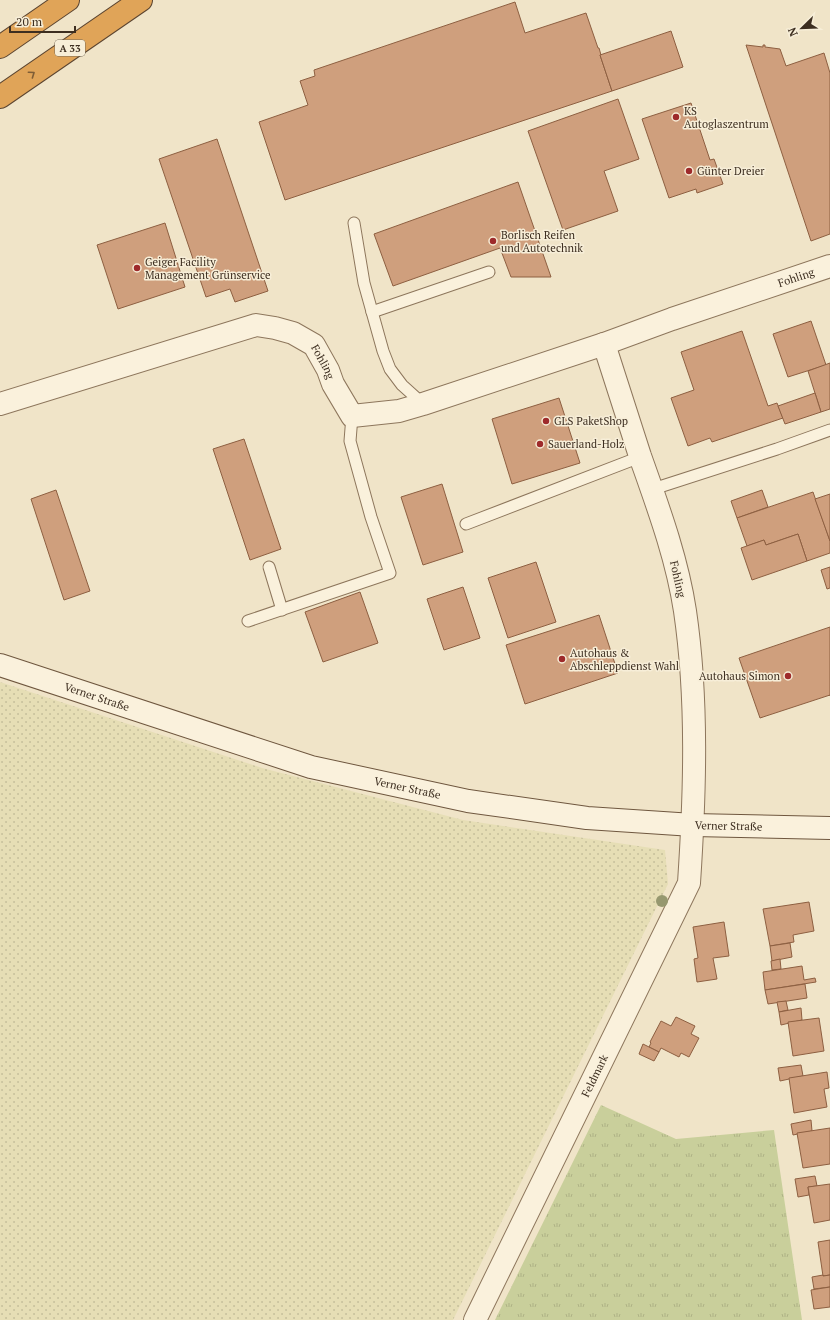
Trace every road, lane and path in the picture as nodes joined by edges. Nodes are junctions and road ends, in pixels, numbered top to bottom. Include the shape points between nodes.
1 (68, 0) edge
2 (140, 0) edge
3 (0, 47) edge
4 (0, 97) edge
5 (354, 223) dead end
6 (830, 266) edge
7 (489, 272) dead end
8 (372, 312) junction
9 (604, 344) junction
10 (0, 404) edge
11 (423, 404) junction
12 (352, 416) junction
13 (830, 430) edge
14 (640, 457) junction
15 (653, 489) junction
16 (466, 524) dead end
17 (269, 567) dead end
18 (282, 610) junction
19 (248, 621) dead end
20 (0, 665) edge
21 (693, 825) junction
22 (830, 828) edge
23 (475, 1320) edge

1 - 3 highway
4 -> 2 highway, A 33
5 - 8 lane via 364,283
6 - 9 street, Fohling
7 - 8 lane
8 - 11 lane via 382,351 390,369 402,385
9 - 11 street, Fohling
9 - 14 street, Fohling
10 - 12 street, Fohling via 256,325 293,332 314,345
11 - 12 street, Fohling via 399,411
12 - 18 lane via 350,441 390,573
13 - 15 lane
14 - 15 street, Fohling
14 - 16 lane
15 - 21 street, Fohling via 674,560 685,617 693,683
17 - 18 lane
18 - 19 lane
20 - 21 street, Verner Straße via 311,767 468,801 587,818
21 - 22 street, Verner Straße
21 - 23 street, Feldmark via 689,883

